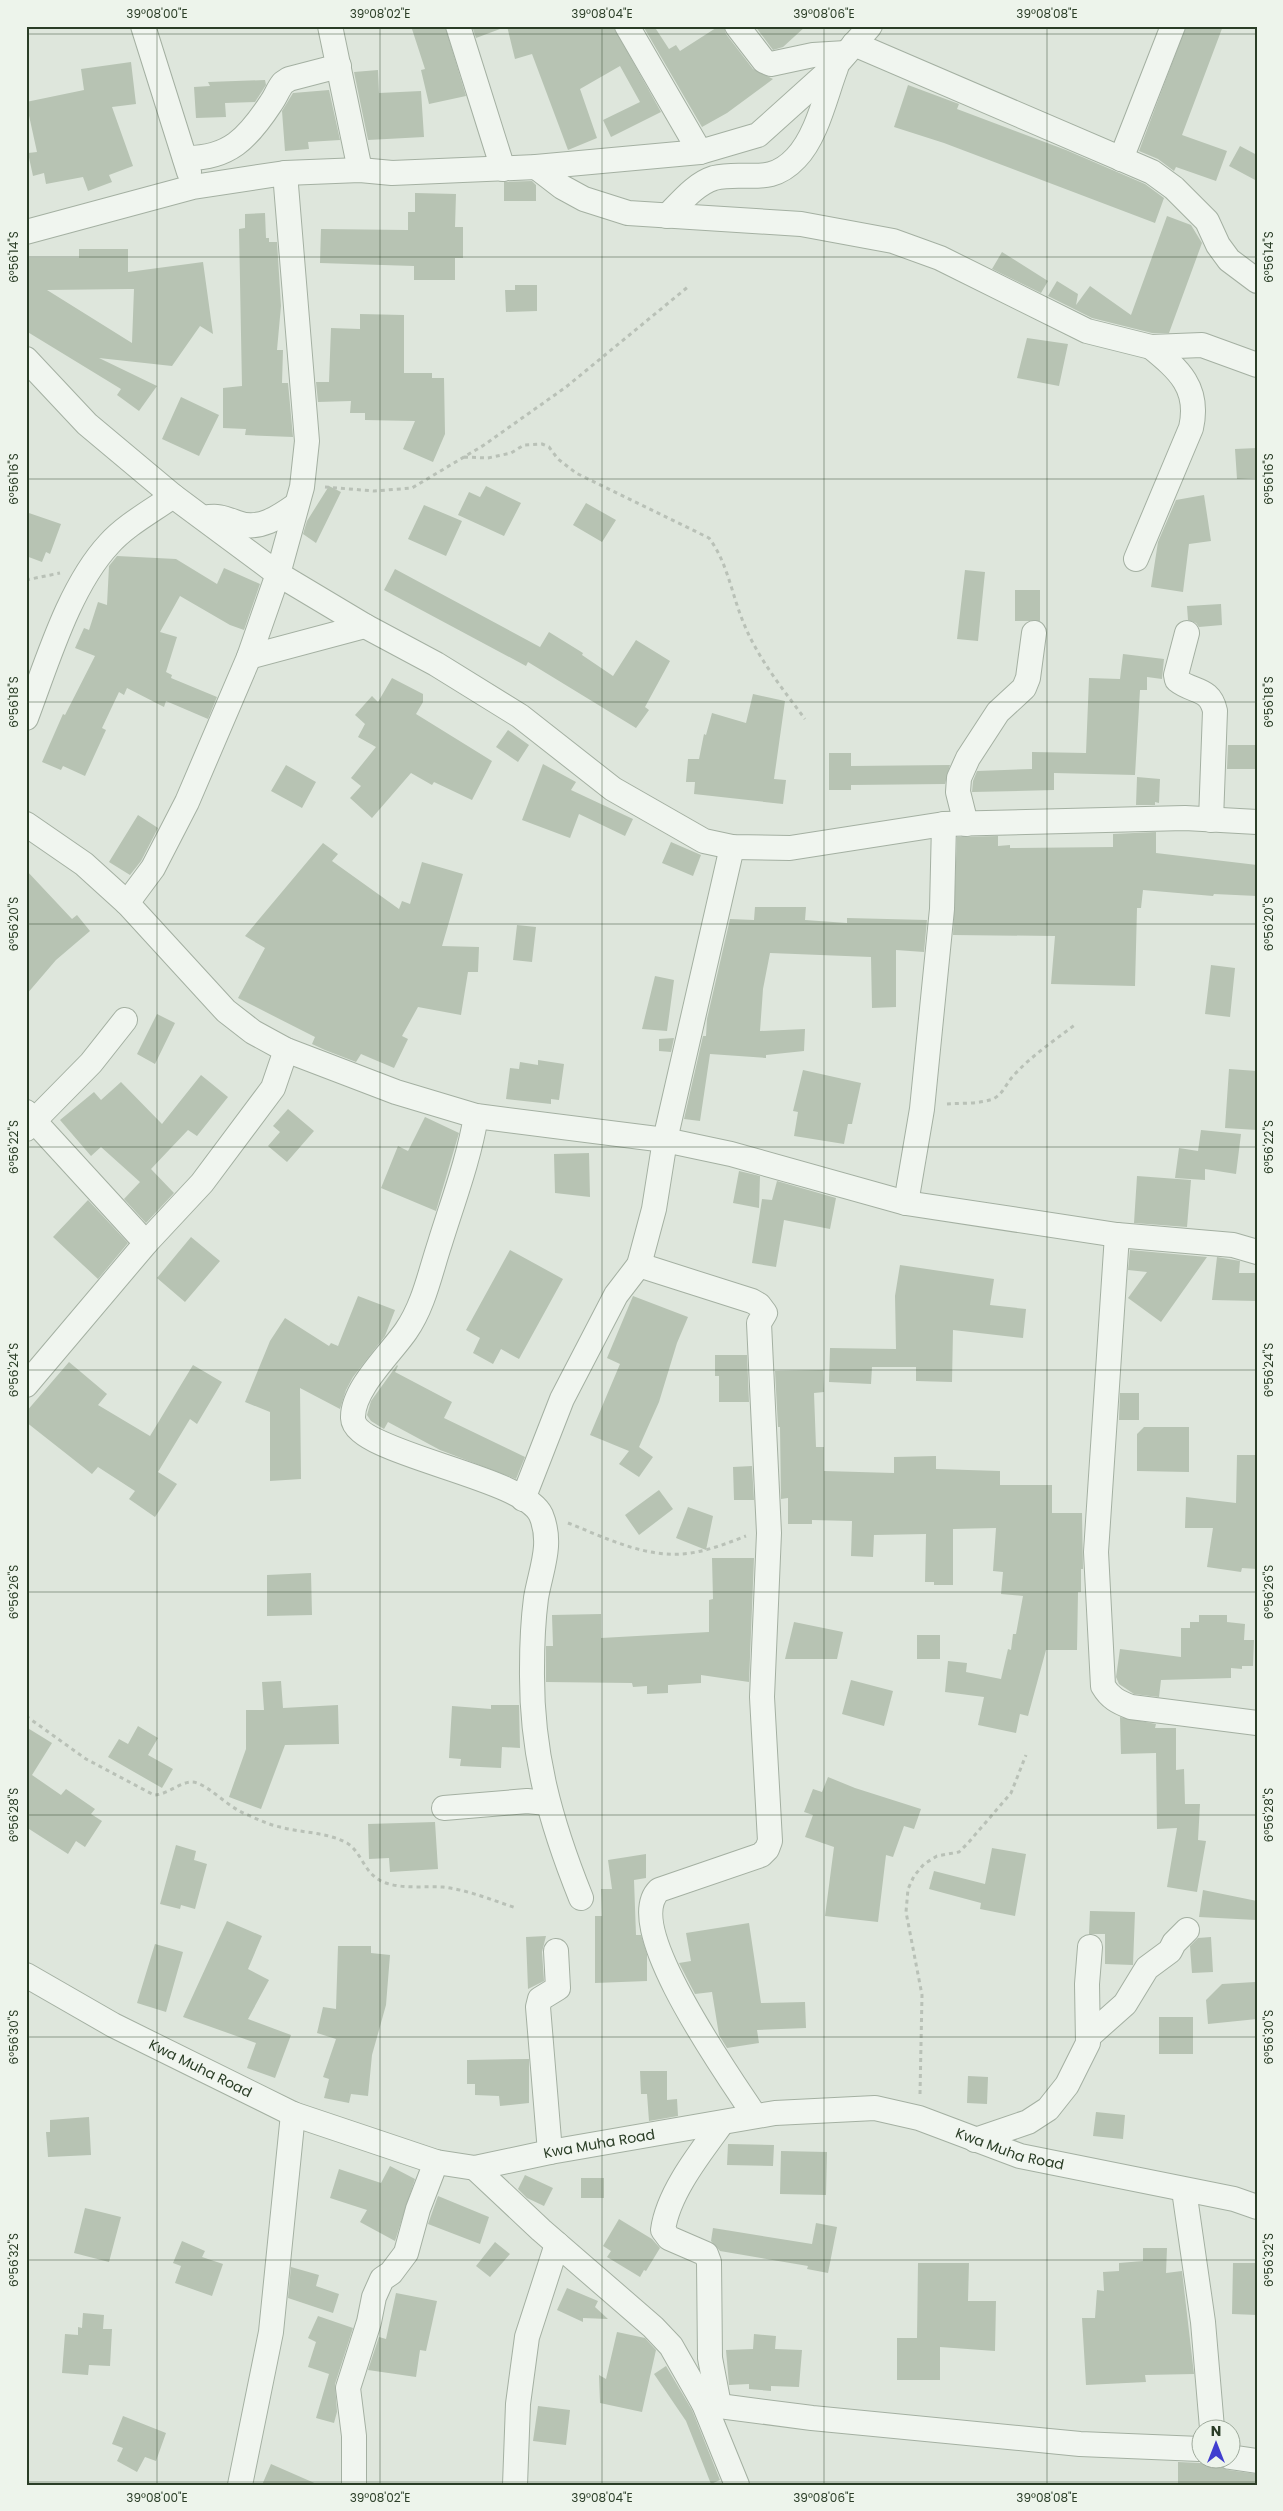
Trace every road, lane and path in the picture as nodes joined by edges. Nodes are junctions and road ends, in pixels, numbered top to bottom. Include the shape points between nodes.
1 (143, 26) edge
2 (458, 26) edge
3 (627, 26) edge
4 (737, 26) edge
5 (870, 26) edge
6 (1173, 26) edge
7 (328, 27) edge
8 (846, 54) junction
9 (339, 66) junction
10 (700, 152) junction
11 (185, 158) junction
12 (1121, 159) junction
13 (536, 167) junction
14 (503, 169) junction
15 (360, 170) junction
16 (285, 173) junction
17 (193, 187) junction
18 (667, 216) junction
19 (26, 232) edge
20 (1257, 281) edge
21 (689, 286) dead end
22 (1151, 347) junction
23 (26, 359) edge
24 (1257, 365) edge
25 (464, 457) junction
26 (173, 496) junction
27 (299, 496) junction
28 (202, 518) junction
29 (1136, 559) dead end
30 (278, 574) junction
31 (365, 626) junction
32 (1034, 633) dead end
33 (1187, 633) dead end
34 (250, 657) junction
35 (26, 718) edge
36 (806, 719) dead end
37 (1211, 820) junction
38 (1257, 822) edge
39 (26, 824) edge
40 (955, 824) junction
41 (732, 847) junction
42 (127, 903) junction
43 (124, 1020) dead end
44 (1076, 1024) dead end
45 (286, 1050) junction
46 (922, 1109) junction
47 (476, 1116) junction
48 (29, 1121) edge
49 (665, 1140) junction
50 (906, 1203) junction
51 (1116, 1235) junction
52 (146, 1243) junction
53 (1257, 1252) edge
54 (639, 1265) junction
55 (26, 1385) edge
56 (531, 1505) junction
57 (769, 1533) junction
58 (26, 1716) edge
59 (1257, 1723) edge
60 (1026, 1755) dead end
61 (547, 1803) junction
62 (444, 1808) dead end
63 (581, 1898) dead end
64 (516, 1908) dead end
65 (1187, 1930) dead end
66 (1090, 1947) dead end
67 (556, 1951) dead end
68 (26, 1975) edge
69 (1088, 2036) junction
70 (293, 2114) junction
71 (755, 2116) junction
72 (919, 2118) junction
73 (722, 2123) junction
74 (975, 2140) junction
75 (550, 2152) junction
76 (436, 2162) junction
77 (475, 2168) junction
78 (1193, 2191) junction
79 (1257, 2207) edge
80 (557, 2244) junction
81 (711, 2404) junction
82 (1211, 2418) edge
83 (1190, 2449) edge
84 (1240, 2458) edge
85 (1257, 2461) edge
86 (240, 2485) edge
87 (354, 2485) edge
88 (515, 2485) edge
89 (738, 2485) edge

1 - 11 street
2 - 14 street
3 - 10 street
4 - 8 street via 764,61 772,64 813,55
5 - 8 street
6 - 12 street
7 - 9 street
8 - 10 street via 758,135
8 - 12 street
8 - 18 street via 811,136 798,157 774,175 713,179 692,190
9 - 11 street via 283,83 248,134 225,152 210,157
9 - 15 street
10 - 13 street
11 - 17 street
12 - 20 street via 1152,172 1174,188 1207,221 1229,260
13 - 14 street
13 - 18 street via 562,187 591,202 628,213
14 - 15 street via 392,173
15 - 16 street
16 - 17 street
16 - 27 street via 307,441
17 - 19 street
18 - 22 street via 801,224 893,242 940,258 1087,331
21 - 25 path via 566,387
22 - 24 street via 1202,345
22 - 29 street via 1178,369 1188,386 1194,416
23 - 26 street via 87,424
25 - 27 path via 412,488
25 - 36 path via 488,458 511,453 524,445 542,444 576,473 709,538 720,552 743,620 771,673
26 - 28 street
26 - 35 street via 110,542 89,567 69,607
27 - 28 street via 274,520 258,525 238,523 222,516
27 - 30 street
28 - 30 street
30 - 31 street
30 - 34 street
31 - 34 street
31 - 41 street via 436,664 520,716 613,789 704,841
32 - 40 street via 1024,688 998,712 959,778
33 - 37 street via 1177,680 1207,694 1215,711
34 - 42 street via 187,802 153,868
37 - 38 street
37 - 40 street
39 - 42 street via 84,864
40 - 41 street via 790,848
40 - 46 street via 942,909
41 - 49 street
42 - 45 street via 226,1011 253,1032
43 - 48 street via 91,1063
44 - 46 path via 1033,1057 995,1098
45 - 47 street via 396,1092
45 - 52 street via 273,1088 247,1125 202,1183
46 - 50 street
47 - 49 street
47 - 56 street via 472,1143 426,1292 408,1329 375,1367 354,1409 353,1421 359,1430 377,1440 486,1481
48 - 52 street
49 - 50 street via 731,1154
49 - 54 street via 654,1209
50 - 51 street
51 - 53 street via 1233,1245
51 - 59 street via 1096,1552 1102,1686 1108,1695 1131,1707
52 - 55 street
54 - 56 street via 616,1295 562,1399
54 - 57 street via 752,1302 765,1314 759,1323
56 - 57 path via 626,1546 662,1554 689,1554 746,1536
56 - 61 street via 547,1531 548,1546 536,1599 532,1668 534,1727
57 - 71 street via 762,1697 771,1831 768,1849 762,1855 659,1890 653,1895 650,1907 656,1943 671,1982
58 - 64 path via 86,1759 154,1795 162,1795 187,1783 197,1783 247,1815 280,1828 349,1844 366,1869 387,1884 445,1888
60 - 72 path via 1011,1793 968,1843 959,1852 937,1856 924,1864 908,1889 906,1912 922,1995
61 - 62 street via 527,1801
61 - 63 street via 559,1845
65 - 69 street via 1170,1951 1147,1968 1125,2004
66 - 69 street
67 - 75 street via 558,1988 540,1999 538,2007
68 - 70 street, Kwa Muha Road via 113,2025
69 - 74 street via 1088,2043 1067,2086 1048,2110 1028,2122
70 - 76 street, Kwa Muha Road
70 - 86 street via 272,2332
71 - 72 street, Kwa Muha Road via 875,2108
71 - 73 street, Kwa Muha Road
72 - 74 street, Kwa Muha Road
73 - 75 street, Kwa Muha Road
73 - 81 street via 695,2159 665,2215 663,2230 669,2238 706,2254 709,2262
74 - 78 street, Kwa Muha Road via 1020,2156
75 - 77 street, Kwa Muha Road
76 - 77 street, Kwa Muha Road
76 - 87 street via 406,2252 391,2273 382,2279 374,2297 348,2388 354,2436
77 - 80 street
78 - 79 street, Kwa Muha Road
78 - 82 street
80 - 81 street via 659,2333
80 - 88 street via 527,2337 518,2404
81 - 83 street via 812,2418 1080,2444
81 - 89 street
84 - 85 street

